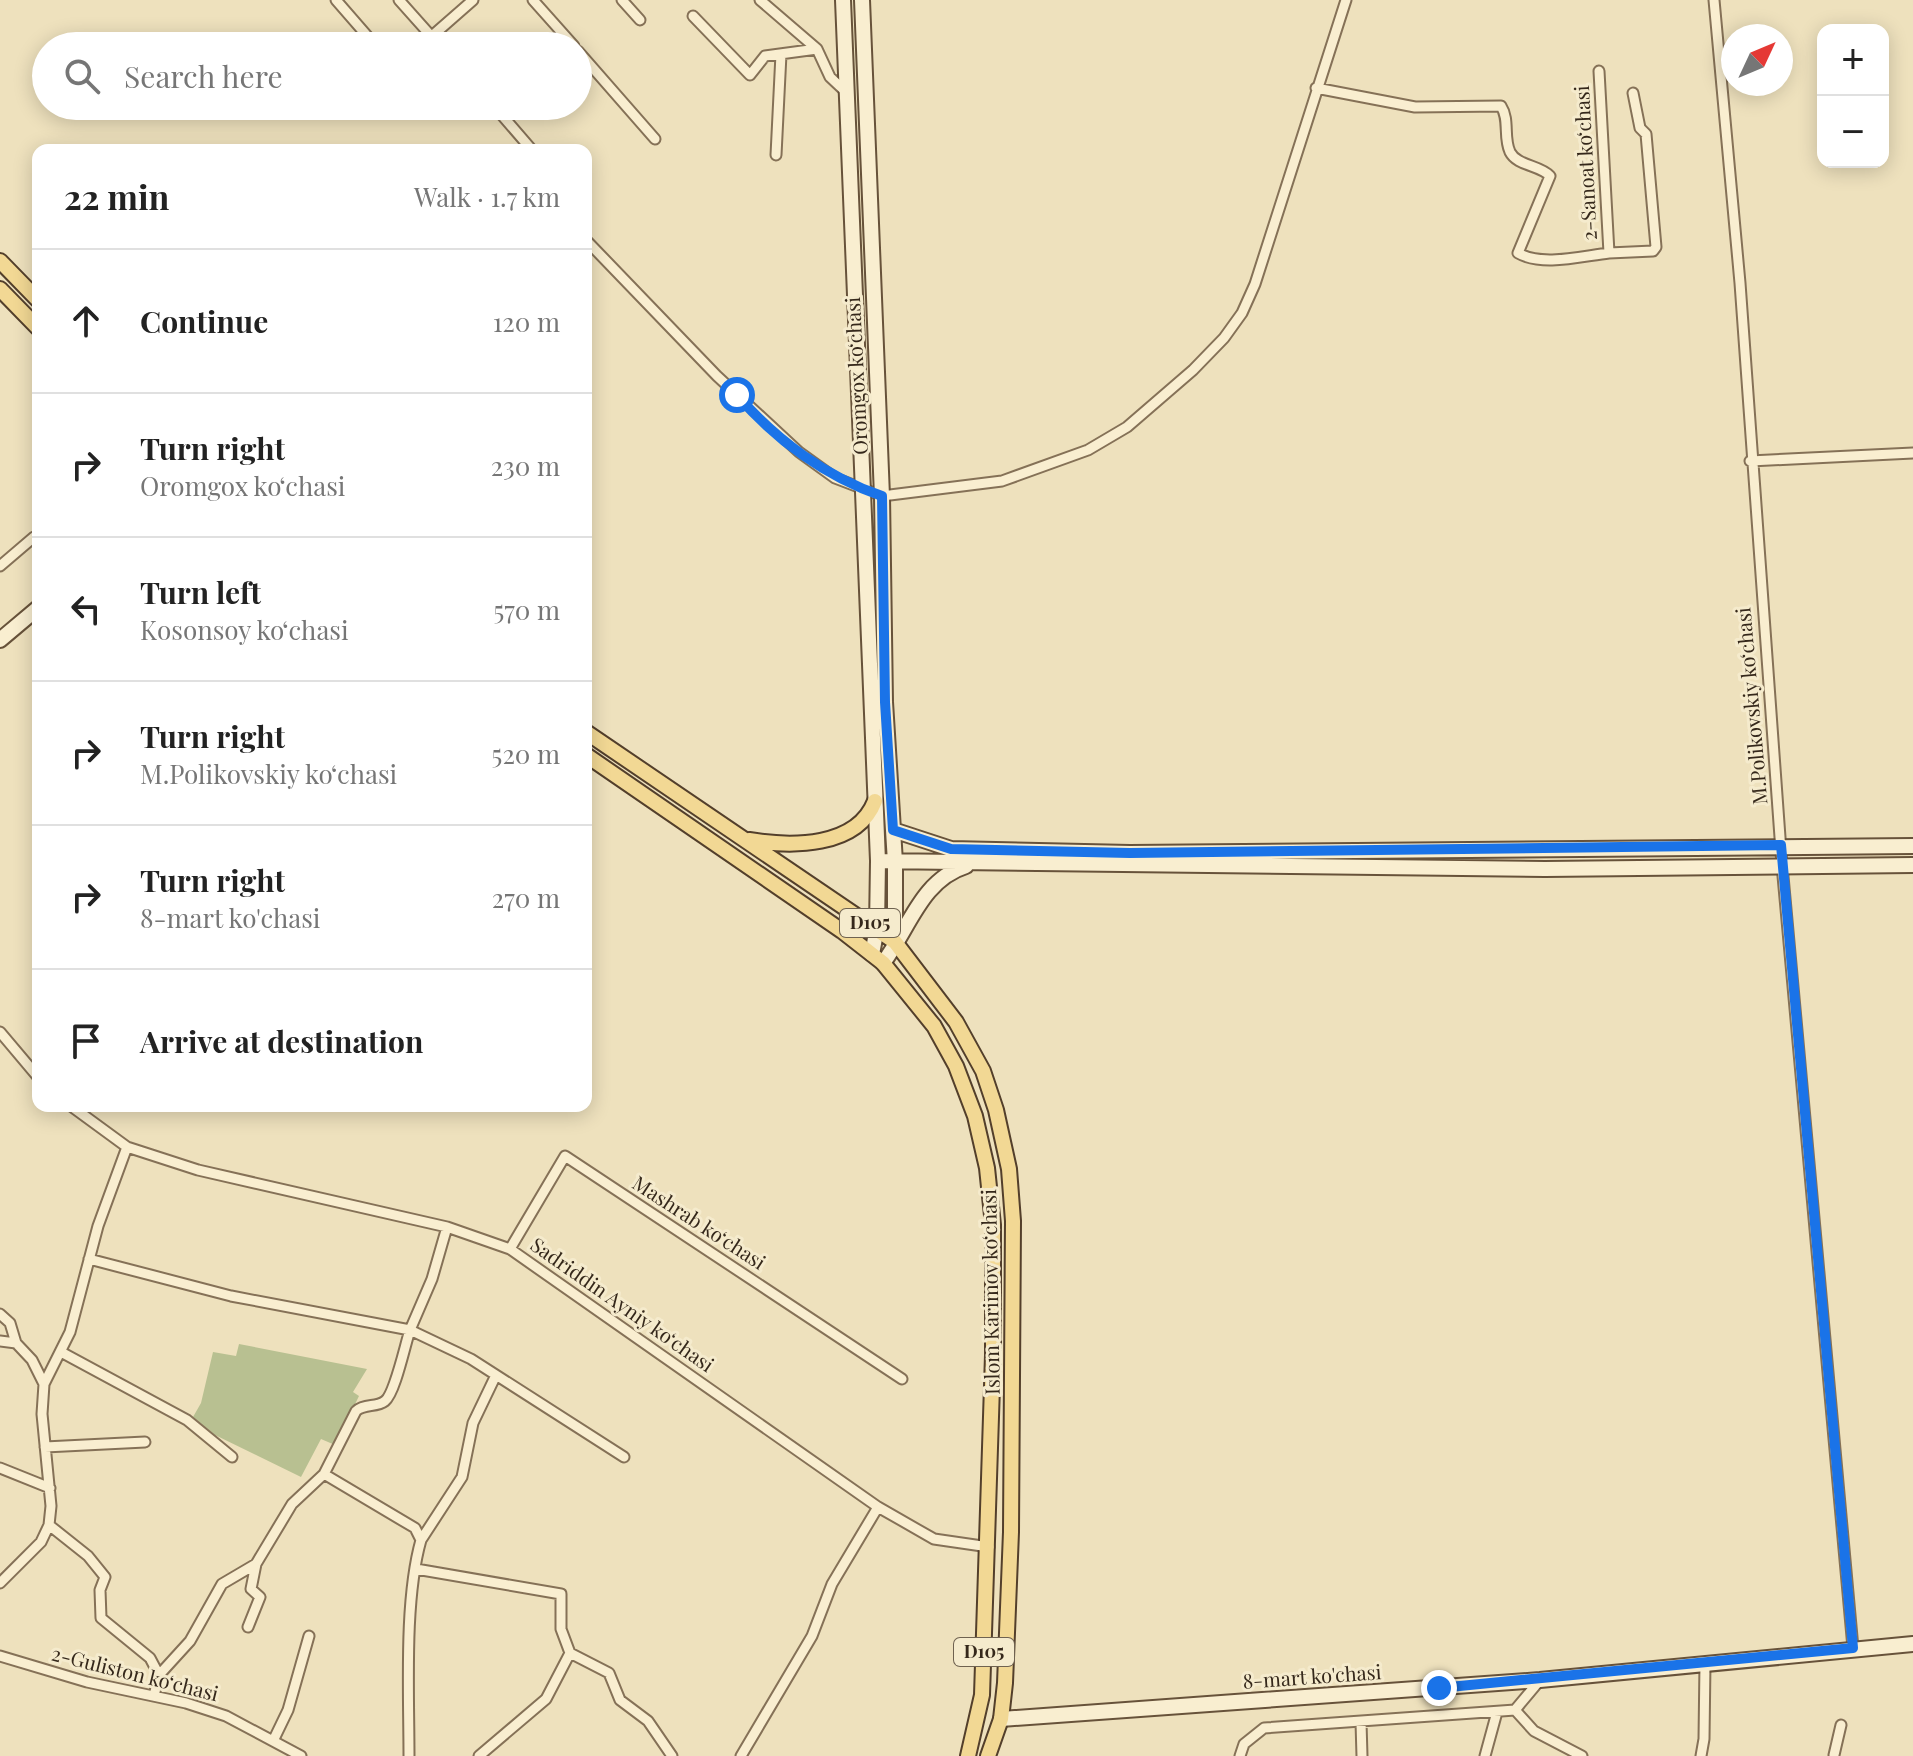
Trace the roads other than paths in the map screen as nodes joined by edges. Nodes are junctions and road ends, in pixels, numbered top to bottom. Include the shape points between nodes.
1 (336, 0) edge
2 (399, 0) edge
3 (473, 0) edge
4 (533, 0) edge
5 (622, 0) edge
6 (760, 0) edge
7 (843, 0) edge
8 (862, 0) edge
9 (1346, 0) edge
10 (1714, 0) edge
11 (693, 16) dead end
12 (640, 20) dead end
13 (364, 32) edge
14 (428, 32) edge
15 (437, 32) edge
16 (562, 32) edge
17 (817, 49) junction
18 (781, 54) junction
19 (592, 67) edge
20 (1599, 71) dead end
21 (1316, 88) junction
22 (847, 92) junction
23 (1633, 93) dead end
24 (506, 120) edge
25 (655, 139) dead end
26 (527, 144) edge
27 (776, 155) dead end
28 (592, 246) edge
29 (1609, 253) junction
30 (0, 261) edge
31 (0, 289) edge
32 (32, 294) edge
33 (32, 322) edge
34 (1913, 453) edge
35 (1750, 461) junction
36 (863, 490) junction
37 (882, 496) junction
38 (32, 539) edge
39 (0, 566) edge
40 (32, 613) edge
41 (0, 640) edge
42 (592, 736) edge
43 (592, 759) edge
44 (875, 801) junction
45 (893, 830) junction
46 (743, 839) junction
47 (1781, 845) junction
48 (1913, 846) edge
49 (878, 861) junction
50 (895, 862) junction
51 (974, 864) junction
52 (1782, 865) junction
53 (1913, 865) edge
54 (877, 928) junction
55 (895, 942) junction
56 (878, 958) junction
57 (0, 1032) edge
58 (32, 1070) edge
59 (79, 1112) edge
60 (127, 1147) junction
61 (447, 1227) junction
62 (510, 1249) junction
63 (89, 1259) junction
64 (0, 1314) edge
65 (410, 1330) junction
66 (0, 1341) edge
67 (16, 1343) junction
68 (61, 1352) junction
69 (496, 1375) junction
70 (902, 1379) dead end
71 (44, 1384) junction
72 (145, 1442) dead end
73 (45, 1447) junction
74 (232, 1457) dead end
75 (624, 1457) dead end
76 (0, 1468) edge
77 (324, 1474) junction
78 (50, 1488) junction
79 (878, 1507) junction
80 (49, 1525) junction
81 (421, 1540) junction
82 (989, 1547) junction
83 (256, 1564) junction
84 (416, 1569) junction
85 (0, 1583) edge
86 (248, 1627) dead end
87 (309, 1636) dead end
88 (1913, 1644) edge
89 (1853, 1648) junction
90 (570, 1653) junction
91 (0, 1656) edge
92 (1705, 1663) junction
93 (159, 1675) junction
94 (1540, 1680) junction
95 (154, 1696) junction
96 (1515, 1710) junction
97 (1497, 1712) junction
98 (1001, 1719) junction
99 (1361, 1722) junction
100 (1841, 1725) dead end
101 (274, 1739) junction
102 (301, 1756) edge
103 (409, 1756) edge
104 (479, 1756) edge
105 (672, 1756) edge
106 (741, 1756) edge
107 (968, 1756) edge
108 (988, 1756) edge
109 (1240, 1756) edge
110 (1362, 1756) edge
111 (1485, 1756) edge
112 (1582, 1756) edge
113 (1701, 1756) edge
114 (1835, 1756) edge

1 - 13 street
2 - 14 street
3 - 15 street
4 - 16 street
5 - 12 street
6 - 17 street
7 - 22 street, Oromgox ko‘chasi
8 - 37 street, Oromgox ko‘chasi
9 - 21 street
10 - 35 street, M.Polikovskiy koʻchasi
11 - 18 street via 750,75 765,56
17 - 18 street
17 - 22 street via 830,77
18 - 27 street
19 - 25 street
20 - 29 street, 2-Sanoat koʻchasi
21 - 29 street, 2-Sanoat koʻchasi via 1415,107 1501,106 1513,155 1550,176 1518,253 1532,259
21 - 37 street via 1255,284 1224,338 1193,370 1127,427 1088,450 1002,481
22 - 36 street, Oromgox ko‘chasi
23 - 29 street, 2-Sanoat koʻchasi via 1646,134 1656,247
24 - 26 street
28 - 36 street via 766,423 835,478
30 - 32 main road
31 - 33 main road
34 - 35 street
35 - 47 street, M.Polikovskiy koʻchasi
36 - 37 street
36 - 44 street, Oromgox ko‘chasi
37 - 45 street, Oromgox ko‘chasi
38 - 39 street
40 - 41 street
42 - 46 main road, Islom Karimov koʻchasi / D105
43 - 56 main road, Islom Karimov koʻchasi / D105
44 - 46 main road via 861,824 840,835 802,842
44 - 49 street, Oromgox ko‘chasi
45 - 47 street via 951,849 997,851
45 - 50 street, Oromgox ko‘chasi
46 - 54 main road, Islom Karimov koʻchasi / D105
47 - 48 street
47 - 52 street, M.Polikovskiy koʻchasi
49 - 50 street
49 - 54 street, Oromgox ko‘chasi
50 - 51 street
50 - 55 street, Oromgox ko‘chasi
51 - 52 street via 1529,869
51 - 55 street via 938,881
52 - 53 street
52 - 89 street, M.Polikovskiy koʻchasi
54 - 55 main road, Islom Karimov koʻchasi / D105
54 - 56 street, Oromgox ko‘chasi
55 - 56 street
55 - 98 main road, Islom Karimov koʻchasi / D105 via 956,1022 983,1071 1009,1169 1011,1532
56 - 82 main road, Islom Karimov koʻchasi / D105 via 934,1026 956,1066 987,1168 993,1225
57 - 58 street
59 - 60 street, Sadriddin Ayniy koʻchasi
60 - 61 street, Sadriddin Ayniy koʻchasi via 198,1170
60 - 63 street
61 - 62 street, Sadriddin Ayniy koʻchasi
61 - 65 street
62 - 70 street, Mashrab koʻchasi via 565,1156
62 - 79 street, Sadriddin Ayniy koʻchasi
63 - 65 street via 231,1296
63 - 68 street
64 - 67 street via 10,1323
65 - 69 street
65 - 77 street via 390,1396 356,1411
66 - 67 street
67 - 71 street
68 - 71 street
68 - 74 street via 187,1420
69 - 75 street
69 - 81 street via 473,1423 462,1477
71 - 73 street
72 - 73 street
73 - 78 street
76 - 78 street
77 - 81 street via 415,1528
77 - 83 street via 292,1504
78 - 80 street
79 - 82 street, Sadriddin Ayniy koʻchasi via 934,1539
79 - 106 street via 827,1594 812,1636
80 - 85 street via 41,1542
80 - 93 street via 99,1568 105,1577 101,1618 150,1658
81 - 84 street
82 - 107 main road, Islom Karimov koʻchasi / D105 via 982,1695
83 - 86 street via 251,1589 260,1597
83 - 93 street via 222,1584 190,1641
84 - 90 street via 561,1594 561,1629
84 - 103 street
87 - 101 street
88 - 89 street, 8-mart ko'chasi
89 - 92 street, 8-mart ko'chasi
90 - 104 street via 546,1699
90 - 105 street via 609,1673 620,1700 648,1721
91 - 95 street, 2-Guliston koʻchasi
92 - 94 street, 8-mart ko'chasi
92 - 113 street
93 - 95 street
94 - 96 street
94 - 98 street, 8-mart ko'chasi
95 - 101 street, 2-Guliston koʻchasi via 226,1716
96 - 97 street
96 - 112 street via 1534,1731
97 - 99 street
97 - 111 street
98 - 108 main road, Islom Karimov koʻchasi / D105
99 - 109 street via 1264,1728 1244,1744
99 - 110 street
100 - 114 street
101 - 102 street, 2-Guliston koʻchasi

